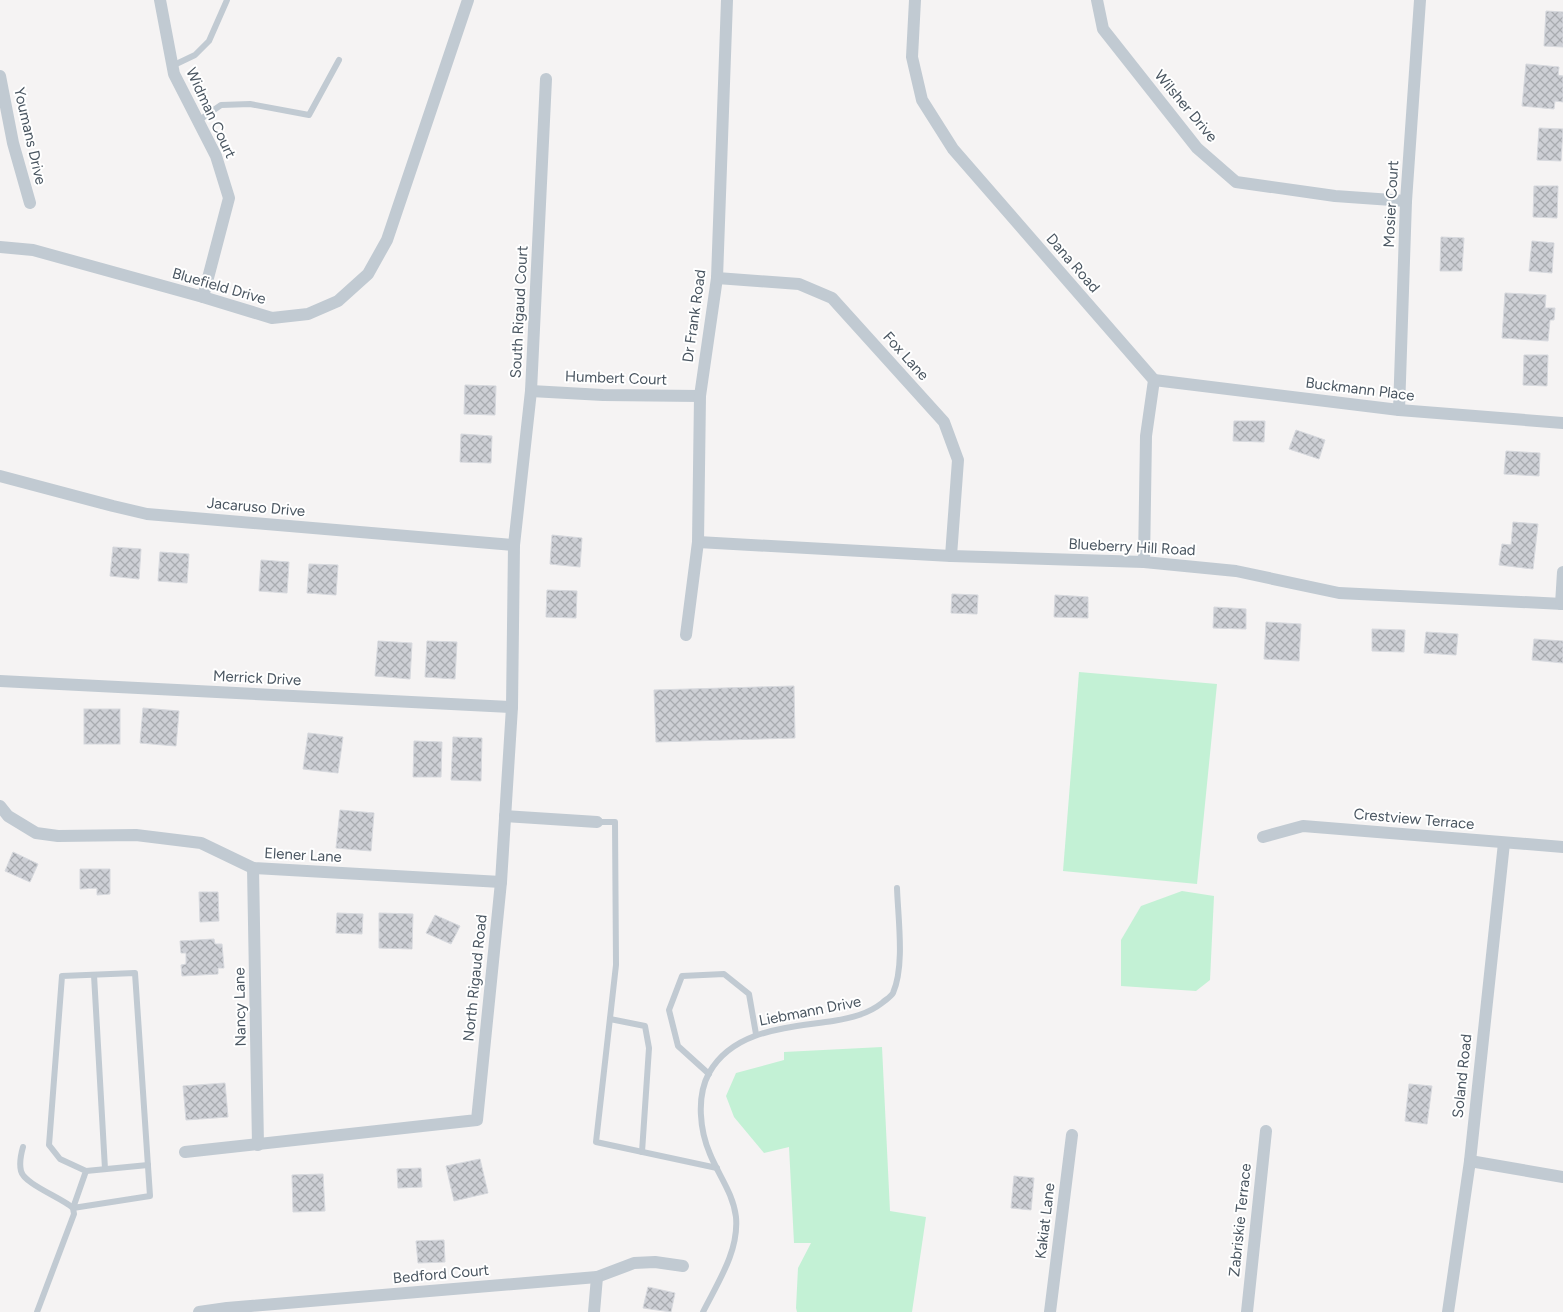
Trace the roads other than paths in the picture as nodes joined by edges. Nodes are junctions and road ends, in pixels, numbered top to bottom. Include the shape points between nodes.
1 (160, 0) edge
2 (227, 0) edge
3 (468, 0) edge
4 (727, 0) edge
5 (915, 0) edge
6 (1097, 0) edge
7 (1420, 0) edge
8 (339, 60) dead end
9 (172, 66) junction
10 (0, 76) edge
11 (546, 79) dead end
12 (198, 121) junction
13 (6, 143) edge
14 (1406, 201) junction
15 (30, 203) dead end
16 (0, 247) edge
17 (717, 278) junction
18 (203, 297) junction
19 (1154, 380) junction
20 (531, 391) junction
21 (700, 396) junction
22 (1399, 410) junction
23 (1563, 423) edge
24 (0, 476) edge
25 (698, 542) junction
26 (514, 545) junction
27 (951, 556) junction
28 (1144, 562) junction
29 (1563, 572) edge
30 (1562, 604) edge
31 (686, 635) dead end
32 (0, 681) edge
33 (512, 707) junction
34 (0, 806) edge
35 (505, 816) junction
36 (597, 822) joint
37 (1263, 837) dead end
38 (1504, 843) junction
39 (1563, 847) edge
40 (253, 868) junction
41 (501, 882) junction
42 (897, 888) dead end
43 (94, 975) junction
44 (610, 1019) junction
45 (756, 1034) junction
46 (709, 1074) junction
47 (1266, 1131) dead end
48 (1072, 1135) dead end
49 (258, 1145) junction
50 (23, 1147) dead end
51 (185, 1152) dead end
52 (642, 1152) junction
53 (1470, 1161) junction
54 (148, 1165) junction
55 (717, 1168) junction
56 (105, 1169) junction
57 (86, 1171) junction
58 (1563, 1177) edge
59 (73, 1208) junction
60 (683, 1266) dead end
61 (597, 1277) junction
62 (37, 1312) edge
63 (199, 1312) edge
64 (594, 1312) edge
65 (703, 1312) edge
66 (1050, 1312) edge
67 (1246, 1312) edge
68 (1448, 1312) edge

1 - 9 street, Widman Court
2 - 9 lane via 209,41 195,56
3 - 18 street, Bluefield Drive via 387,240 368,274 338,300 308,314 272,318
4 - 17 street, Dr Frank Road
5 - 19 street, Dana Road via 912,57 922,100 953,149
6 - 14 street, Wilsher Drive via 1103,29 1197,148 1236,182 1335,196
7 - 14 street, Mosier Court
8 - 12 lane via 309,115 250,104 221,106
9 - 12 street, Widman Court
10 - 13 street, Youmans Drive
11 - 20 street, South Rigaud Court
12 - 18 street, Widman Court via 216,156 229,198
13 - 15 street, Youmans Drive
14 - 22 street, Mosier Court
16 - 18 street, Bluefield Drive via 33,250
17 - 21 street, Dr Frank Road
17 - 27 street, Fox Lane via 799,284 832,298 944,422 958,460
19 - 22 street, Buckmann Place
19 - 28 street via 1146,436
20 - 21 street, Humbert Court
20 - 26 street, South Rigaud Court
21 - 25 street, Dr Frank Road
22 - 23 street, Buckmann Place
24 - 26 street, Jacaruso Drive via 147,514
25 - 27 street, Blueberry Hill Road
25 - 31 street, Dr Frank Road
26 - 33 street, North Rigaud Road
27 - 28 street, Blueberry Hill Road
28 - 30 street, Blueberry Hill Road via 1236,571 1339,593
29 - 30 street
32 - 33 street, Merrick Drive
33 - 35 street, North Rigaud Road
34 - 40 street, Elener Lane via 8,816 36,834 136,835 200,843
35 - 36 street
35 - 41 street, North Rigaud Road
36 - 44 lane via 615,822 616,965
37 - 38 street, Crestview Terrace via 1303,826
38 - 39 street, Crestview Terrace
38 - 53 street, Soland Road
40 - 41 street, Elener Lane
40 - 49 street, Nancy Lane
41 - 49 street, North Rigaud Road via 477,1120
42 - 45 lane, Liebmann Drive via 899,970 892,995 871,1011
43 - 54 lane via 135,973
43 - 56 lane
43 - 57 lane via 62,976 49,1146 60,1159
44 - 52 lane via 646,1026 649,1048
44 - 52 lane via 596,1142
45 - 46 lane, Liebmann Drive via 727,1052
45 - 46 lane via 749,994 724,974 682,976 669,1010 678,1046
46 - 55 lane, Liebmann Drive via 701,1104 702,1126 709,1154
47 - 67 street, Zabriskie Terrace
48 - 66 street, Kakiat Lane
49 - 51 street, North Rigaud Road
50 - 59 lane via 21,1172 27,1180
52 - 55 lane
53 - 58 street
53 - 68 street, Soland Road
54 - 56 lane
54 - 59 lane via 150,1196
55 - 65 lane, Liebmann Drive via 731,1193 736,1234 733,1252
56 - 57 lane
57 - 59 lane
59 - 62 lane via 74,1214
60 - 61 street, Bedford Court via 634,1263
61 - 63 street, Bedford Court
61 - 64 street

